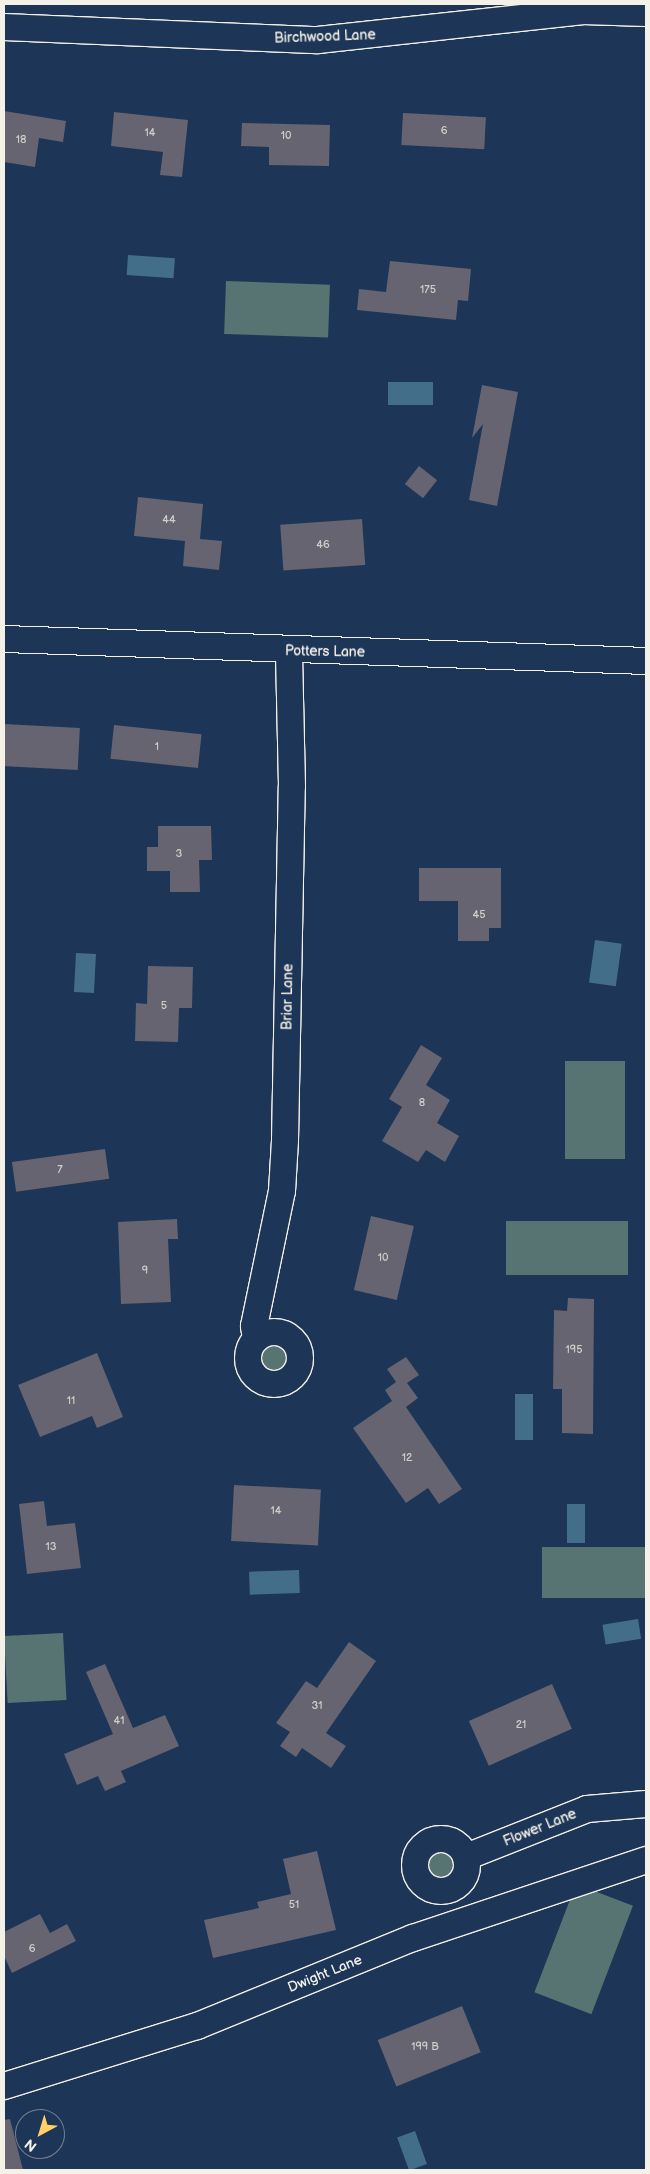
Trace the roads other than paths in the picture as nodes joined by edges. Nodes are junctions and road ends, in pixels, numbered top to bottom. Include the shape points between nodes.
1 (646, 13) edge
2 (4, 27) edge
3 (4, 640) edge
4 (289, 651) junction
5 (646, 662) edge
6 (256, 1339) dead end
7 (646, 1804) edge
8 (466, 1857) dead end
9 (646, 1860) edge
10 (4, 2086) edge

1 - 2 street, Birchwood Lane via 583,12 318,40
3 - 4 street, Potters Lane
4 - 5 street, Potters Lane
4 - 6 street, Briar Lane via 292,786 285,1140 282,1191 254,1326
7 - 8 street, Flower Lane via 587,1809
9 - 10 street, Dwight Lane via 413,1938 197,2026

